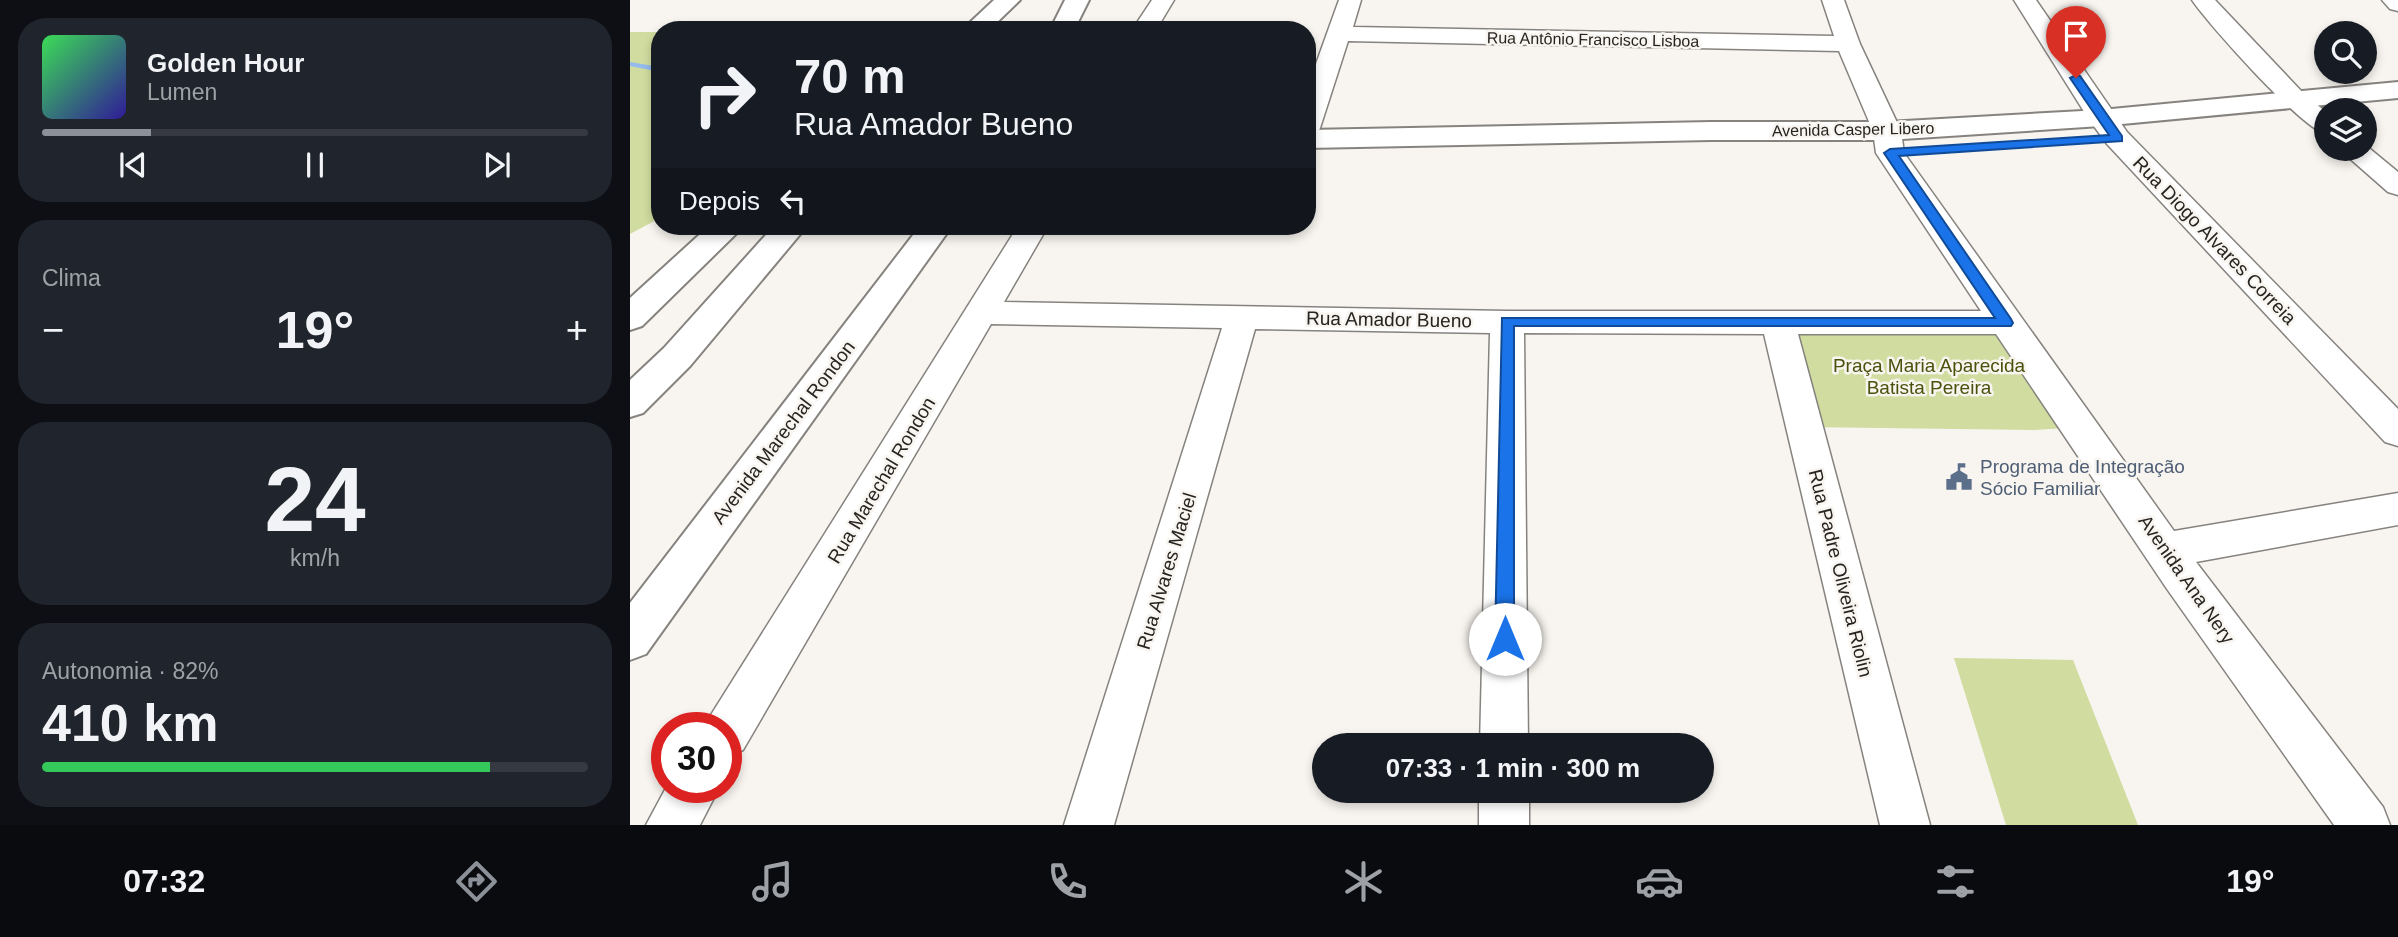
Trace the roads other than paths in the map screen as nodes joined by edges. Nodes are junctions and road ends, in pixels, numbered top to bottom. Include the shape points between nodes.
1 (1008, 0) edge
2 (1077, 0) edge
3 (1163, 0) edge
4 (1350, 0) edge
5 (1833, 0) edge
6 (2025, 0) edge
7 (2203, 0) edge
8 (2393, 0) edge
9 (2398, 4) edge
10 (984, 21) edge
11 (1066, 21) edge
12 (1150, 21) edge
13 (1338, 34) junction
14 (1848, 44) junction
15 (2398, 90) edge
16 (1316, 101) edge
17 (2296, 101) junction
18 (2398, 110) edge
19 (2377, 113) edge
20 (2314, 115) edge
21 (2314, 122) edge
22 (2109, 128) junction
23 (1316, 139) edge
24 (1889, 142) junction
25 (1316, 160) edge
26 (2368, 161) edge
27 (2398, 186) edge
28 (718, 235) edge
29 (783, 235) edge
30 (929, 235) edge
31 (1028, 235) edge
32 (982, 313) junction
33 (1242, 317) junction
34 (630, 318) edge
35 (1507, 321) junction
36 (1778, 322) junction
37 (2006, 323) junction
38 (630, 403) edge
39 (2398, 432) edge
40 (2398, 509) edge
41 (2166, 550) junction
42 (630, 639) edge
43 (739, 712) edge
44 (1504, 733) edge
45 (685, 803) edge
46 (1504, 803) edge
47 (671, 825) edge
48 (1089, 825) edge
49 (1504, 825) edge
50 (1905, 825) edge
51 (2365, 825) edge

1 - 10 street
2 - 11 street
3 - 12 street
4 - 13 street
5 - 14 street, Avenida Ana Nery
6 - 22 street, Rua Diogo Alvares Correia
7 - 17 street
8 - 9 street
13 - 14 street, Rua Antônio Francisco Lisboa
13 - 16 street
14 - 24 street, Avenida Ana Nery
15 - 17 street, Avenida Casper Libero
17 - 20 street
17 - 22 street, Avenida Casper Libero
18 - 19 street
21 - 22 street, Avenida Casper Libero
22 - 24 street, Avenida Casper Libero
22 - 39 street, Rua Diogo Alvares Correia
23 - 24 street, Avenida Casper Libero via 1711,131
24 - 25 street, Avenida Casper Libero via 1558,159
24 - 37 street, Avenida Ana Nery
26 - 27 street
28 - 34 street
29 - 38 street via 677,357
30 - 42 street, Avenida Marechal Rondon
31 - 32 street, Rua Marechal Rondon
32 - 33 street, Rua Amador Bueno
32 - 43 street, Rua Marechal Rondon
33 - 35 street, Rua Amador Bueno
33 - 48 street, Rua Alvares Maciel
35 - 36 street, Rua Amador Bueno
35 - 44 street
36 - 37 street, Rua Amador Bueno
36 - 50 street, Rua Padre Oliveira Riolin
37 - 41 street, Avenida Ana Nery
40 - 41 street
41 - 51 street, Avenida Ana Nery
45 - 47 street
46 - 49 street

